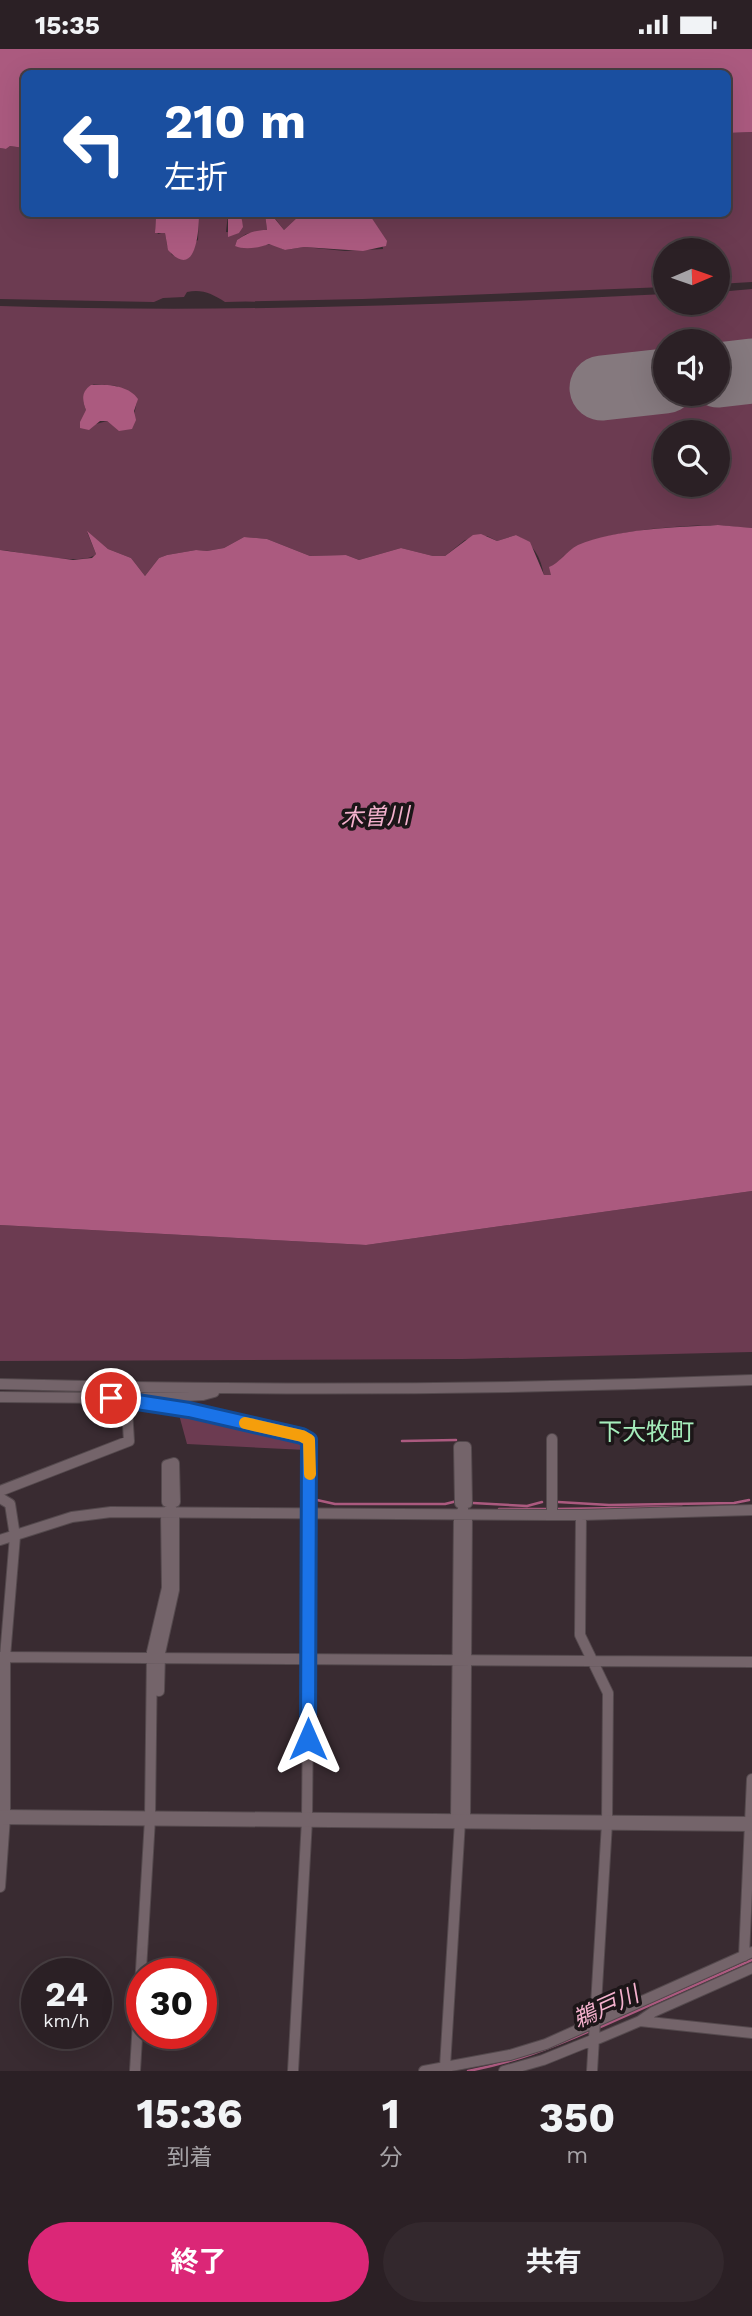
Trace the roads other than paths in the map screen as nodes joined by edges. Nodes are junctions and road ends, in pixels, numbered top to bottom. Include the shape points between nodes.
1 (752, 1380) edge
2 (0, 1384) edge
3 (225, 1388) junction
4 (0, 1397) edge
5 (116, 1398) junction
6 (552, 1439) dead end
7 (0, 1491) edge
8 (0, 1498) edge
9 (170, 1510) junction
10 (752, 1510) edge
11 (463, 1512) junction
12 (309, 1514) junction
13 (552, 1515) junction
14 (581, 1515) junction
15 (15, 1536) junction
16 (0, 1540) edge
17 (3, 1657) edge
18 (156, 1657) junction
19 (309, 1658) junction
20 (461, 1660) junction
21 (593, 1661) junction
22 (752, 1662) edge
23 (752, 1779) edge
24 (2, 1817) edge
25 (153, 1819) junction
26 (307, 1820) junction
27 (461, 1821) junction
28 (607, 1823) junction
29 (752, 1824) edge
30 (0, 1887) edge
31 (748, 1954) edge
32 (149, 1958) edge
33 (752, 1968) edge
34 (640, 2021) junction
35 (595, 2023) junction
36 (752, 2033) edge
37 (595, 2039) junction
38 (143, 2049) edge
39 (445, 2067) junction
40 (135, 2071) edge
41 (142, 2071) edge
42 (293, 2071) edge
43 (424, 2071) edge
44 (504, 2071) edge
45 (593, 2071) edge

1 - 3 street via 601,1386
2 - 3 street
3 - 5 street via 202,1395
4 - 5 street
5 - 7 street via 128,1410 129,1441
5 - 12 street via 189,1410 309,1440
6 - 13 street
8 - 15 street via 10,1504
9 - 12 street
9 - 15 street via 88,1514
9 - 18 street via 167,1588
10 - 14 street
11 - 12 street
11 - 13 street
11 - 20 street
12 - 19 street
13 - 14 street
14 - 21 street via 580,1635
15 - 16 street
15 - 17 street
17 - 18 street
17 - 24 street
18 - 19 street
18 - 25 street
19 - 20 street
19 - 26 street
20 - 21 street
20 - 27 street
21 - 22 street
21 - 28 street via 608,1693
23 - 29 street
24 - 25 street
24 - 30 street
25 - 26 street
25 - 32 street
25 - 40 street
26 - 27 street
26 - 42 street
27 - 28 street
27 - 39 street
28 - 29 street
28 - 35 street
29 - 31 street
31 - 35 street
33 - 34 street
34 - 36 street
34 - 37 street
35 - 37 street
35 - 39 street via 510,2055
37 - 44 street
37 - 45 street
38 - 41 street
39 - 43 street

